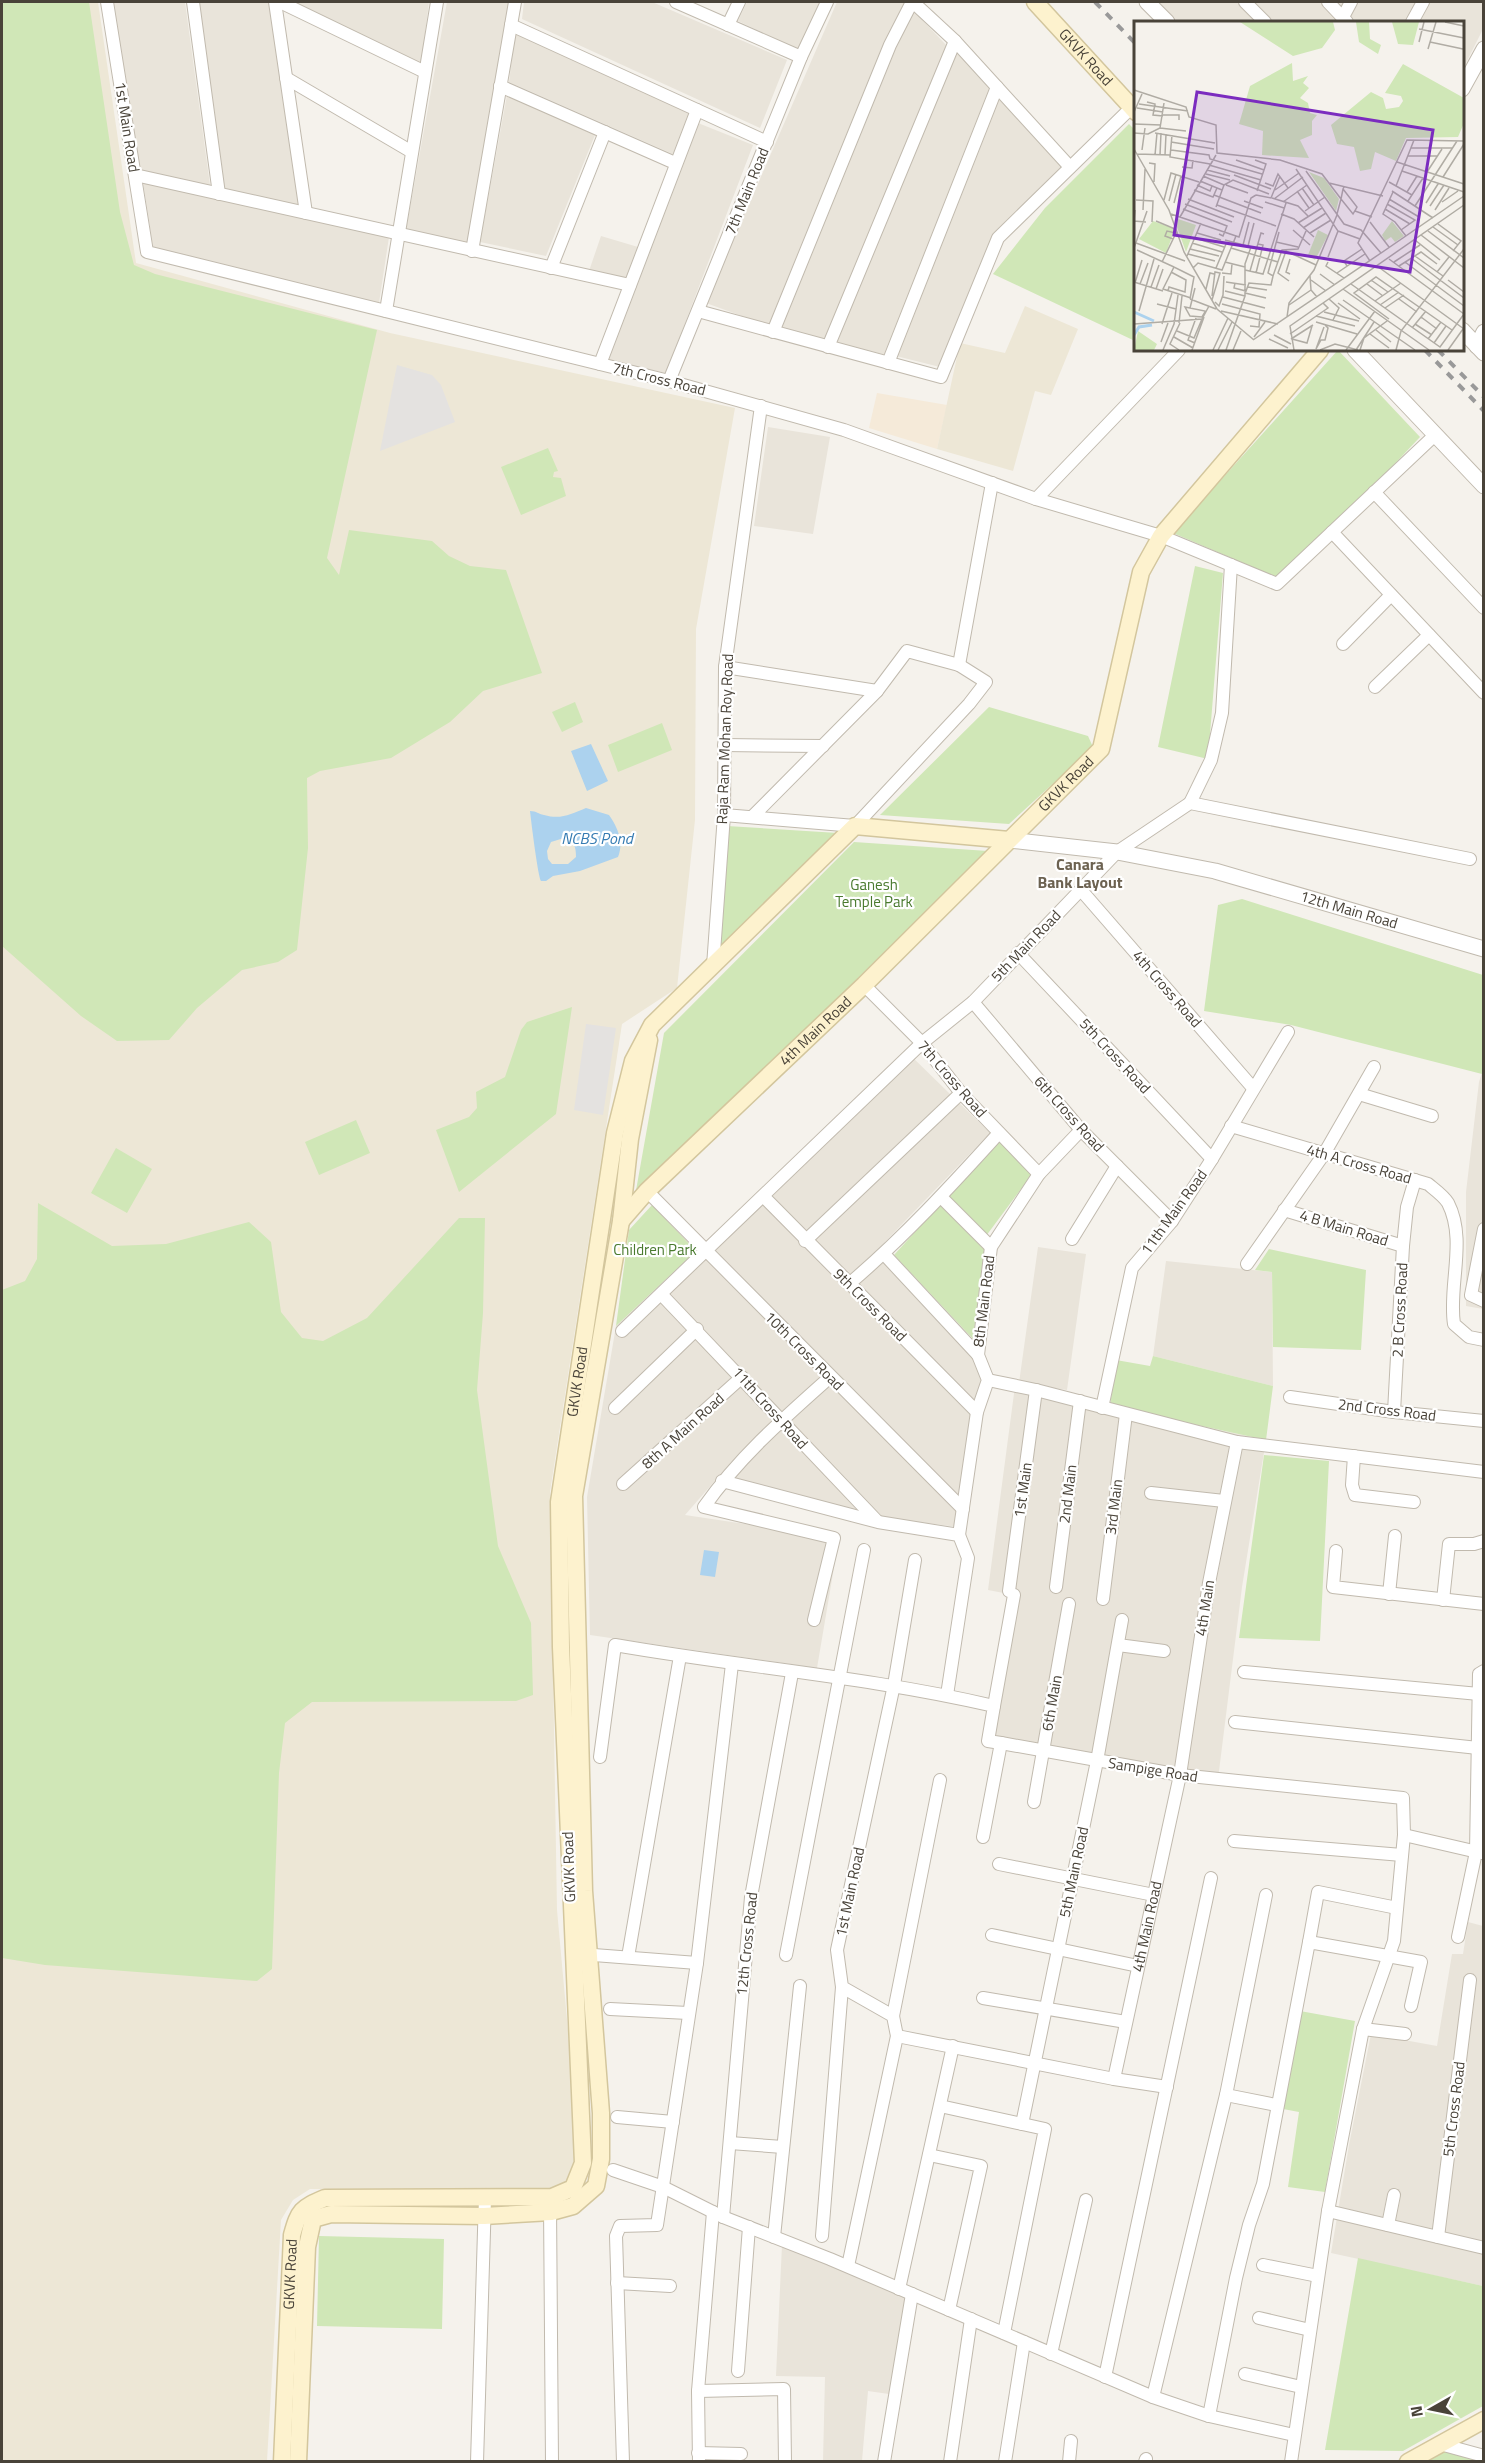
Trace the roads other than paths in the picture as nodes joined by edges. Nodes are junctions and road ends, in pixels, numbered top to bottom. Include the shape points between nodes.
1 (107, 2) edge
2 (193, 2) edge
3 (278, 2) edge
4 (437, 2) edge
5 (515, 2) edge
6 (676, 2) edge
7 (739, 2) edge
8 (827, 2) edge
9 (912, 2) edge
10 (1035, 2) edge
11 (1245, 2) edge
12 (1328, 2) edge
13 (1351, 2) edge
14 (1423, 2) edge
15 (1152, 4) edge
16 (1345, 20) edge
17 (1166, 21) edge
18 (1264, 21) edge
19 (1413, 21) edge
20 (511, 25) junction
21 (728, 25) junction
22 (955, 41) junction
23 (1484, 49) edge
24 (801, 57) junction
25 (425, 72) junction
26 (286, 78) junction
27 (1464, 85) edge
28 (500, 86) junction
29 (997, 87) junction
30 (697, 110) junction
31 (1133, 110) edge
32 (604, 132) junction
33 (767, 141) junction
34 (412, 152) junction
35 (675, 163) junction
36 (1070, 167) junction
37 (135, 175) junction
38 (219, 194) junction
39 (306, 213) junction
40 (399, 235) junction
41 (472, 250) junction
42 (147, 252) joint
43 (551, 268) junction
44 (630, 285) junction
45 (386, 311) junction
46 (698, 311) junction
47 (1464, 331) edge
48 (773, 332) junction
49 (1481, 344) edge
50 (828, 347) junction
51 (1178, 351) edge
52 (1319, 351) edge
53 (1356, 351) edge
54 (888, 363) junction
55 (600, 364) junction
56 (669, 381) junction
57 (760, 406) junction
58 (1435, 435) junction
59 (992, 483) junction
60 (1484, 486) edge
61 (1374, 492) junction
62 (1036, 499) junction
63 (1332, 532) junction
64 (1161, 536) junction
65 (1231, 565) junction
66 (1391, 595) junction
67 (1484, 608) edge
68 (1429, 635) junction
69 (1343, 644) dead end
70 (958, 665) junction
71 (725, 667) junction
72 (1375, 687) dead end
73 (877, 691) junction
74 (1484, 693) edge
75 (724, 745) junction
76 (823, 746) junction
77 (1190, 803) junction
78 (724, 814) junction
79 (752, 818) junction
80 (855, 826) junction
81 (1009, 840) junction
82 (1117, 852) junction
83 (1470, 859) dead end
84 (1081, 890) junction
85 (1484, 949) edge
86 (1018, 953) junction
87 (713, 966) junction
88 (864, 985) junction
89 (973, 1002) junction
90 (652, 1025) junction
91 (1288, 1032) dead end
92 (922, 1043) junction
93 (1374, 1067) dead end
94 (1253, 1088) junction
95 (961, 1093) junction
96 (1359, 1094) junction
97 (1432, 1116) dead end
98 (1231, 1126) junction
99 (1081, 1130) junction
100 (999, 1133) junction
101 (1324, 1154) junction
102 (1212, 1159) junction
103 (1117, 1166) junction
104 (1040, 1174) junction
105 (1415, 1180) junction
106 (647, 1191) junction
107 (765, 1197) junction
108 (941, 1197) junction
109 (1284, 1210) junction
110 (621, 1221) junction
111 (1172, 1221) junction
112 (1484, 1229) edge
113 (1072, 1239) dead end
114 (598, 1240) junction
115 (805, 1241) junction
116 (617, 1243) junction
117 (1403, 1245) junction
118 (991, 1247) junction
119 (707, 1252) junction
120 (884, 1254) junction
121 (1247, 1264) dead end
122 (849, 1284) junction
123 (661, 1294) junction
124 (1484, 1301) edge
125 (697, 1329) junction
126 (622, 1331) dead end
127 (1484, 1340) edge
128 (978, 1355) junction
129 (742, 1377) junction
130 (830, 1377) junction
131 (988, 1380) junction
132 (1036, 1390) junction
133 (1290, 1397) dead end
134 (1080, 1401) junction
135 (615, 1408) dead end
136 (1102, 1408) junction
137 (977, 1412) junction
138 (1394, 1412) junction
139 (1126, 1414) junction
140 (1484, 1421) edge
141 (781, 1422) junction
142 (1237, 1442) junction
143 (1354, 1456) junction
144 (1484, 1472) edge
145 (723, 1481) junction
146 (623, 1484) dead end
147 (1151, 1493) dead end
148 (1224, 1501) junction
149 (1414, 1502) dead end
150 (963, 1509) junction
151 (878, 1522) junction
152 (959, 1535) junction
153 (1395, 1536) dead end
154 (1484, 1541) edge
155 (864, 1550) dead end
156 (1336, 1551) dead end
157 (915, 1560) dead end
158 (1056, 1587) dead end
159 (1389, 1594) junction
160 (1103, 1599) dead end
161 (1443, 1600) junction
162 (1069, 1604) dead end
163 (1484, 1604) edge
164 (814, 1620) dead end
165 (1122, 1620) dead end
166 (1118, 1645) junction
167 (569, 1647) junction
168 (1164, 1651) dead end
169 (680, 1656) junction
170 (732, 1664) junction
171 (1484, 1671) edge
172 (1244, 1672) dead end
173 (792, 1673) junction
174 (841, 1680) junction
175 (894, 1684) junction
176 (1479, 1694) junction
177 (947, 1695) junction
178 (994, 1706) junction
179 (1234, 1722) dead end
180 (1001, 1743) junction
181 (1478, 1749) junction
182 (1044, 1751) junction
183 (600, 1757) dead end
184 (1097, 1761) junction
185 (1180, 1775) junction
186 (940, 1780) dead end
187 (1034, 1802) dead end
188 (1404, 1835) junction
189 (983, 1837) dead end
190 (1234, 1841) dead end
191 (1480, 1852) edge
192 (1402, 1855) junction
193 (999, 1864) dead end
194 (1073, 1877) junction
195 (1211, 1878) dead end
196 (1266, 1894) dead end
197 (1154, 1895) junction
198 (1397, 1908) junction
199 (992, 1935) dead end
200 (1458, 1937) dead end
201 (1309, 1942) junction
202 (1058, 1949) junction
203 (580, 1954) junction
204 (786, 1955) dead end
205 (628, 1957) junction
206 (1388, 1957) junction
207 (697, 1963) junction
208 (1138, 1966) junction
209 (1470, 1980) dead end
210 (800, 1986) dead end
211 (843, 1988) junction
212 (983, 1998) dead end
213 (1411, 2006) dead end
214 (610, 2008) dead end
215 (1046, 2009) junction
216 (688, 2013) junction
217 (893, 2016) junction
218 (1126, 2022) junction
219 (1363, 2029) junction
220 (1405, 2034) dead end
221 (897, 2036) junction
222 (953, 2046) junction
223 (1035, 2062) junction
224 (1114, 2079) junction
225 (1167, 2087) junction
226 (1226, 2095) junction
227 (1276, 2105) junction
228 (940, 2106) junction
229 (617, 2117) dead end
230 (673, 2122) junction
231 (1022, 2124) junction
232 (730, 2143) junction
233 (783, 2147) junction
234 (929, 2155) junction
235 (613, 2170) dead end
236 (663, 2187) junction
237 (1394, 2195) dead end
238 (485, 2198) junction
239 (1086, 2200) dead end
240 (550, 2205) junction
241 (1328, 2211) junction
242 (718, 2215) junction
243 (484, 2216) junction
244 (1388, 2225) junction
245 (749, 2227) junction
246 (822, 2236) dead end
247 (774, 2237) junction
248 (1437, 2237) junction
249 (1484, 2248) edge
250 (1263, 2265) dead end
251 (848, 2266) junction
252 (1318, 2276) junction
253 (617, 2283) junction
254 (670, 2286) dead end
255 (900, 2289) junction
256 (912, 2294) junction
257 (949, 2310) junction
258 (1259, 2318) dead end
259 (971, 2319) junction
260 (1310, 2330) junction
261 (1004, 2333) junction
262 (1024, 2342) junction
263 (1051, 2354) junction
264 (738, 2371) dead end
265 (1245, 2374) dead end
266 (1106, 2377) junction
267 (1301, 2387) junction
268 (698, 2391) junction
269 (1153, 2397) junction
270 (1209, 2416) junction
271 (1484, 2420) edge
272 (1294, 2435) junction
273 (1071, 2441) dead end
274 (1440, 2444) junction
275 (741, 2454) dead end
276 (1466, 2456) edge
277 (1484, 2456) edge
278 (698, 2457) edge
279 (1417, 2459) edge
280 (282, 2462) edge
281 (298, 2462) edge
282 (477, 2462) edge
283 (552, 2462) edge
284 (623, 2462) edge
285 (785, 2462) edge
286 (884, 2462) edge
287 (950, 2462) edge
288 (1005, 2462) edge
289 (1068, 2462) edge
290 (1291, 2462) edge

1 - 37 street, 1st Main Road
2 - 38 street
3 - 25 street
3 - 26 street
4 - 25 street
5 - 20 street
6 - 21 street
7 - 21 street
8 - 24 street, 7th Main Road
9 - 22 street
9 - 48 street via 890,45
10 - 31 main road, GKVK Road
11 - 18 street
12 - 16 street
13 - 16 street
14 - 19 street
15 - 17 street
20 - 28 street
20 - 30 street
21 - 24 street
22 - 29 street
22 - 50 street
23 - 27 street
24 - 33 street, 7th Main Road
25 - 34 street
26 - 34 street
26 - 39 street
28 - 32 street
28 - 41 street
29 - 36 street
29 - 54 street
30 - 33 street
30 - 35 street
31 - 36 street
32 - 35 street
32 - 43 street
33 - 46 street, 7th Main Road
34 - 40 street
35 - 44 street
36 - 54 street via 998,238 941,378
37 - 38 street
37 - 42 street, 1st Main Road
38 - 39 street
39 - 40 street
40 - 41 street
40 - 45 street
41 - 43 street
42 - 45 street, 7th Cross Road
43 - 44 street
44 - 55 street
45 - 55 street, 7th Cross Road
46 - 48 street
46 - 56 street, 7th Main Road
47 - 49 street
48 - 50 street
50 - 54 street
51 - 62 street
52 - 64 main road, GKVK Road
53 - 58 street
55 - 56 street, 7th Cross Road
56 - 57 street, 7th Cross Road
57 - 59 street, 7th Cross Road via 844,430
57 - 71 street, Raja Ram Mohan Roy Road
58 - 60 street
58 - 61 street
59 - 62 street, 7th Cross Road
59 - 70 street
61 - 63 street
61 - 67 street
62 - 64 street, 7th Cross Road
63 - 65 street, 7th Cross Road via 1277,584
63 - 66 street
64 - 65 street, 7th Cross Road
64 - 81 main road, GKVK Road via 1140,572 1101,749
65 - 77 street via 1222,713 1211,760
66 - 68 street
66 - 69 street
68 - 72 street
68 - 74 street
70 - 73 street via 907,651
70 - 80 street via 986,682
71 - 73 street
71 - 75 street, Raja Ram Mohan Roy Road
73 - 76 street
75 - 76 street
75 - 78 street, Raja Ram Mohan Roy Road
76 - 79 street
77 - 82 street, 5th Main Road
77 - 83 street
78 - 79 street
78 - 87 street, Raja Ram Mohan Roy Road
79 - 80 street
80 - 81 main road
80 - 87 main road, GKVK Road
81 - 82 street, 12th Main Road
81 - 88 main road, 4th Main Road
82 - 84 street, 5th Main Road
82 - 85 street, 12th Main Road via 1215,871
84 - 86 street, 5th Main Road
84 - 94 street, 4th Cross Road
86 - 89 street, 5th Main Road
86 - 102 street, 5th Cross Road
87 - 90 main road, GKVK Road
88 - 92 street, 7th Cross Road
88 - 106 main road, 4th Main Road
89 - 92 street, 5th Main Road
89 - 99 street, 6th Cross Road
90 - 110 main road, GKVK Road via 630,1139
90 - 114 main road, GKVK Road via 633,1061 615,1133
91 - 94 street, 11th Main Road
92 - 95 street, 7th Cross Road
92 - 107 street, 5th Main Road
93 - 96 street
94 - 98 street, 11th Main Road
95 - 100 street, 7th Cross Road
95 - 115 street
96 - 97 street
96 - 101 street
98 - 101 street, 4th A Cross Road
98 - 102 street, 11th Main Road
99 - 103 street, 6th Cross Road
99 - 104 street, 8th Main Road
100 - 104 street, 7th Cross Road
100 - 108 street
101 - 105 street, 4th A Cross Road
101 - 109 street
102 - 111 street, 11th Main Road
103 - 111 street, 6th Cross Road
103 - 113 street
104 - 118 street, 8th Main Road
105 - 117 street, 2 B Cross Road
105 - 127 street, 4th A Cross Road via 1428,1184 1448,1202 1455,1231 1456,1281 1451,1308 1454,1324 1469,1337
106 - 110 main road, 4th Main Road
106 - 119 street, 10th Cross Road
107 - 115 street, 9th Cross Road
107 - 119 street, 5th Main Road
108 - 118 street
108 - 120 street
109 - 117 street, 4 B Main Road
109 - 121 street
110 - 116 main road, GKVK Road
111 - 136 street, 11th Main Road via 1132,1268
112 - 124 street via 1471,1295
114 - 116 main road
114 - 167 main road, GKVK Road via 559,1502
115 - 122 street, 9th Cross Road
116 - 167 main road, GKVK Road via 574,1496
117 - 138 street, 2 B Cross Road
118 - 128 street, 8th Main Road
119 - 123 street, 5th Main Road
119 - 130 street, 10th Cross Road
120 - 122 street
120 - 128 street
122 - 137 street, 9th Cross Road
123 - 125 street, 11th Cross Road
123 - 126 street, 5th Main Road
125 - 129 street, 11th Cross Road
125 - 135 street
128 - 131 street, 8th Main Road
129 - 141 street, 11th Cross Road
129 - 146 street, 8th A Main Road
130 - 141 street
130 - 150 street, 10th Cross Road
131 - 132 street
131 - 137 street
132 - 134 street
132 - 178 street, 1st Main
133 - 138 street, 2nd Cross Road
134 - 136 street
134 - 158 street, 2nd Main
136 - 139 street
137 - 150 street
138 - 140 street, 2nd Cross Road
139 - 142 street
139 - 160 street, 3rd Main
141 - 145 street
141 - 151 street, 11th Cross Road
142 - 143 street
142 - 148 street, 4th Main
143 - 144 street
143 - 149 street via 1355,1495
145 - 151 street
145 - 164 street via 704,1507 834,1538
147 - 148 street
148 - 185 street, 4th Main
150 - 152 street
151 - 152 street
152 - 177 street via 968,1558
153 - 159 street
154 - 161 street via 1449,1544
155 - 174 street
156 - 159 street via 1333,1587
157 - 175 street, 1st Main Road
159 - 161 street
161 - 163 street
162 - 182 street, 6th Main
165 - 166 street, 5th Main Road
166 - 168 street
166 - 184 street, 5th Main Road
167 - 203 main road, GKVK Road
169 - 170 street
169 - 183 street via 615,1645
169 - 205 street
170 - 173 street
170 - 207 street
171 - 176 street via 1479,1674
172 - 176 street
173 - 174 street
173 - 232 street, 12th Cross Road via 751,1897
174 - 175 street
174 - 204 street
175 - 177 street
175 - 211 street, 1st Main Road via 837,1950
176 - 181 street
177 - 178 street
178 - 180 street via 988,1741
179 - 181 street
180 - 182 street, Sampige Road
180 - 189 street
181 - 191 street
182 - 184 street, Sampige Road
182 - 187 street, 6th Main
184 - 185 street, Sampige Road
184 - 194 street, 5th Main Road
185 - 188 street, Sampige Road via 1403,1798
185 - 197 street, 4th Main Road
186 - 217 street
188 - 191 street
188 - 192 street
190 - 192 street
191 - 200 street
192 - 198 street
193 - 194 street
194 - 197 street
194 - 202 street, 5th Main Road
195 - 225 street
196 - 226 street
197 - 208 street, 4th Main Road
198 - 201 street via 1318,1892
198 - 206 street via 1394,1941
199 - 202 street
201 - 206 street
201 - 227 street
202 - 208 street
202 - 215 street, 5th Main Road
203 - 205 street
203 - 240 main road, GKVK Road via 583,2163 573,2188
205 - 207 street
206 - 213 street via 1421,1962
206 - 219 street
207 - 216 street
208 - 218 street, 4th Main Road
209 - 248 street, 5th Cross Road
210 - 233 street
211 - 217 street
211 - 246 street, 1st Main Road
212 - 215 street
214 - 216 street
215 - 218 street
215 - 223 street, 5th Main Road
216 - 230 street
217 - 221 street
218 - 224 street, 4th Main Road
219 - 220 street
219 - 241 street
221 - 222 street
221 - 251 street
222 - 223 street
222 - 228 street
223 - 224 street
223 - 231 street, 5th Main Road
224 - 225 street
225 - 266 street
226 - 227 street
226 - 269 street
227 - 270 street via 1263,2184 1236,2278
228 - 231 street
228 - 234 street
229 - 230 street
230 - 236 street
231 - 261 street via 1045,2129
232 - 233 street
232 - 242 street, 12th Cross Road
233 - 247 street
234 - 255 street
234 - 257 street via 981,2166
235 - 236 street
236 - 242 street
236 - 253 street via 657,2225 620,2226 616,2236
237 - 244 street
238 - 240 main road, GKVK Road
238 - 243 street
238 - 280 main road, GKVK Road via 325,2198 298,2212 292,2235
239 - 263 street
240 - 243 main road, GKVK Road
240 - 283 street
241 - 244 street
241 - 252 street
242 - 245 street
242 - 268 street, 12th Cross Road
243 - 281 main road, GKVK Road via 331,2214 313,2219 307,2247
243 - 282 street
244 - 248 street
245 - 247 street
245 - 264 street
247 - 251 street
248 - 249 street
250 - 252 street
251 - 255 street
252 - 260 street
253 - 254 street
253 - 284 street
255 - 256 street
256 - 257 street
256 - 286 street
257 - 259 street
258 - 260 street
259 - 261 street
259 - 287 street
260 - 267 street
261 - 262 street
262 - 263 street
262 - 288 street
263 - 266 street
265 - 267 street
266 - 269 street
267 - 272 street
268 - 278 street, 12th Cross Road
268 - 285 street via 784,2389
269 - 270 street
270 - 272 street
271 - 274 main road
272 - 290 street
273 - 289 street
274 - 276 street
274 - 279 main road
275 - 278 street
276 - 277 street

